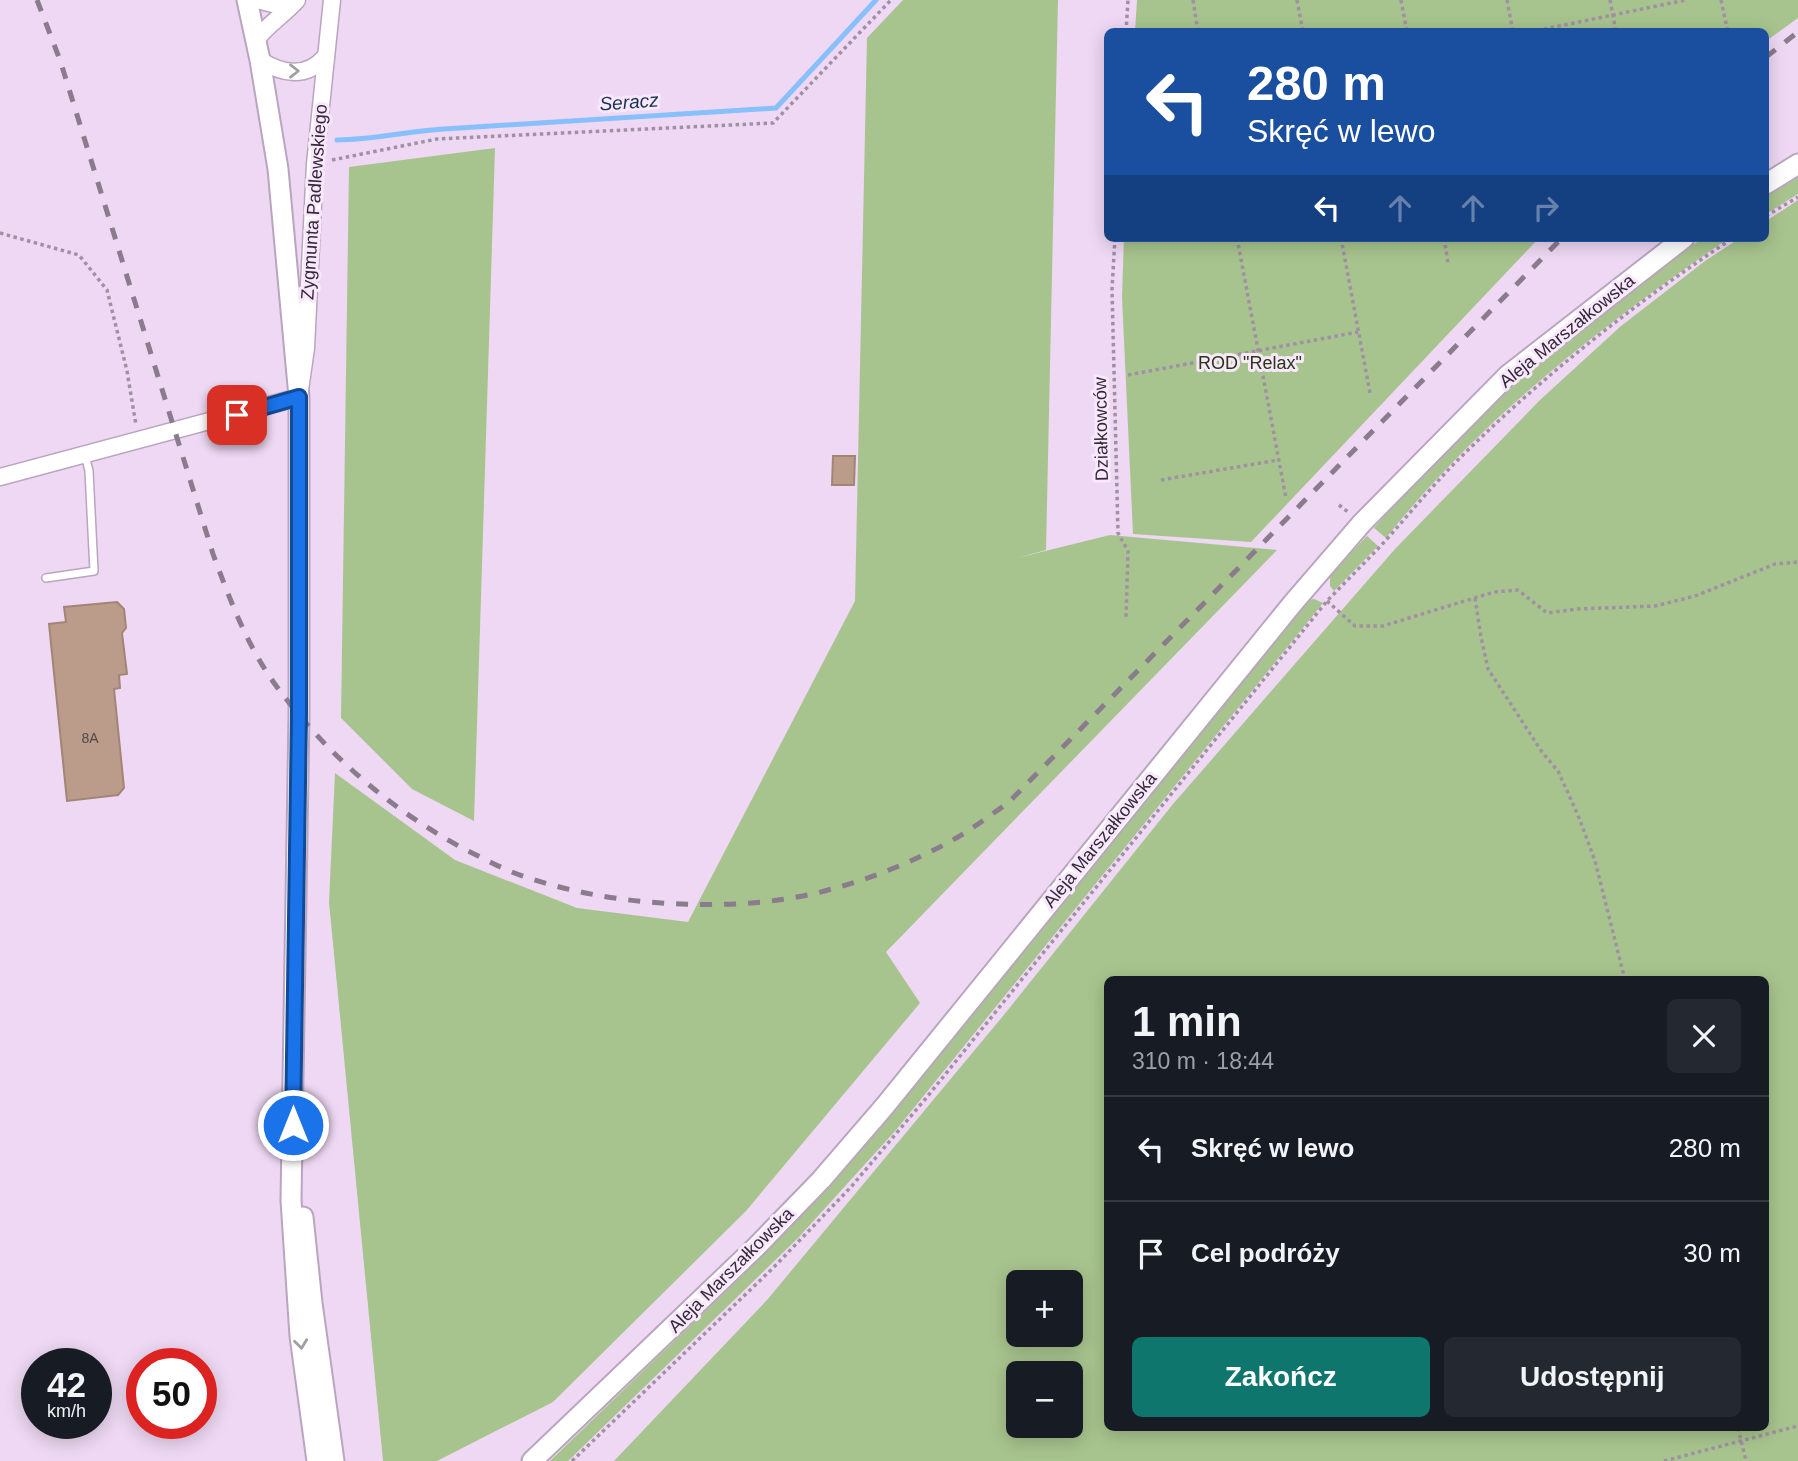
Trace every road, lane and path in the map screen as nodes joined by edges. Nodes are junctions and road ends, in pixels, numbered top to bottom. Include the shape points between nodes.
1 (247, 0) edge
2 (257, 0) edge
3 (332, 0) edge
4 (891, 0) edge
5 (1128, 0) edge
6 (1193, 0) edge
7 (1297, 0) edge
8 (1401, 0) edge
9 (1507, 0) edge
10 (1611, 0) edge
11 (1686, 0) edge
12 (1721, 0) edge
13 (296, 1) edge
14 (1613, 14) junction
15 (1126, 28) edge
16 (1197, 28) edge
17 (1302, 28) edge
18 (1406, 28) edge
19 (1512, 28) edge
20 (1549, 28) edge
21 (1615, 28) edge
22 (1727, 28) edge
23 (256, 40) junction
24 (325, 57) junction
25 (260, 61) junction
26 (315, 164) junction
27 (1798, 164) edge
28 (1769, 182) edge
29 (1798, 197) edge
30 (1769, 214) edge
31 (0, 233) edge
32 (1115, 242) edge
33 (1238, 242) edge
34 (1342, 242) edge
35 (1445, 242) edge
36 (1679, 242) edge
37 (1727, 242) edge
38 (1448, 263) dead end
39 (1359, 332) junction
40 (1258, 350) junction
41 (1128, 375) dead end
42 (1370, 393) dead end
43 (299, 397) junction
44 (138, 441) junction
45 (85, 455) junction
46 (1278, 460) junction
47 (0, 477) edge
48 (1161, 480) dead end
49 (1286, 498) dead end
50 (1798, 562) edge
51 (46, 578) dead end
52 (1475, 598) junction
53 (1326, 601) junction
54 (1125, 617) dead end
55 (1624, 976) edge
56 (293, 1151) junction
57 (1798, 1426) edge
58 (1739, 1431) edge
59 (1741, 1440) junction
60 (317, 1461) edge
61 (334, 1461) edge
62 (532, 1461) edge
63 (572, 1461) edge
64 (1664, 1461) edge
65 (1746, 1461) edge

1 - 23 main road
2 - 13 street via 273,4
3 - 24 street, Zygmunta Padlewskiego
4 - 26 path via 773,124 437,139
5 - 15 path
6 - 16 path
7 - 17 path
8 - 18 path
9 - 19 path
10 - 14 path
11 - 14 path
12 - 22 path
13 - 23 street
14 - 20 path
14 - 21 path
23 - 25 main road
25 -> 24 street via 277,71 301,72
24 - 26 street, Zygmunta Padlewskiego
25 - 43 main road via 278,169
26 - 43 street, Zygmunta Padlewskiego via 306,348
27 - 28 main road
29 - 30 path
31 - 44 path via 79,255 107,290
32 - 54 path, Działkowców via 1118,533 1128,551
33 - 40 path
34 - 39 path
35 - 38 path
36 - 62 main road, Aleja Marszałkowska via 1507,375 1362,523 821,1180
37 - 53 path via 1636,307 1466,452
39 - 40 path
39 - 42 path
40 - 41 path
40 - 46 path
43 - 44 street
43 - 56 main road
44 - 45 street
45 - 47 street
45 - 51 lane via 94,571
46 - 48 path
46 - 49 path
50 - 52 path via 1775,564 1695,596 1655,606 1547,613 1518,590
52 - 53 path via 1383,626 1355,626
52 - 55 path via 1488,669 1558,771 1578,816 1595,861
53 - 63 path via 850,1187 773,1268
56 -> 60 main road via 293,1252
56 - 61 main road
57 - 59 path
58 - 59 path
59 - 64 path
59 - 65 path

